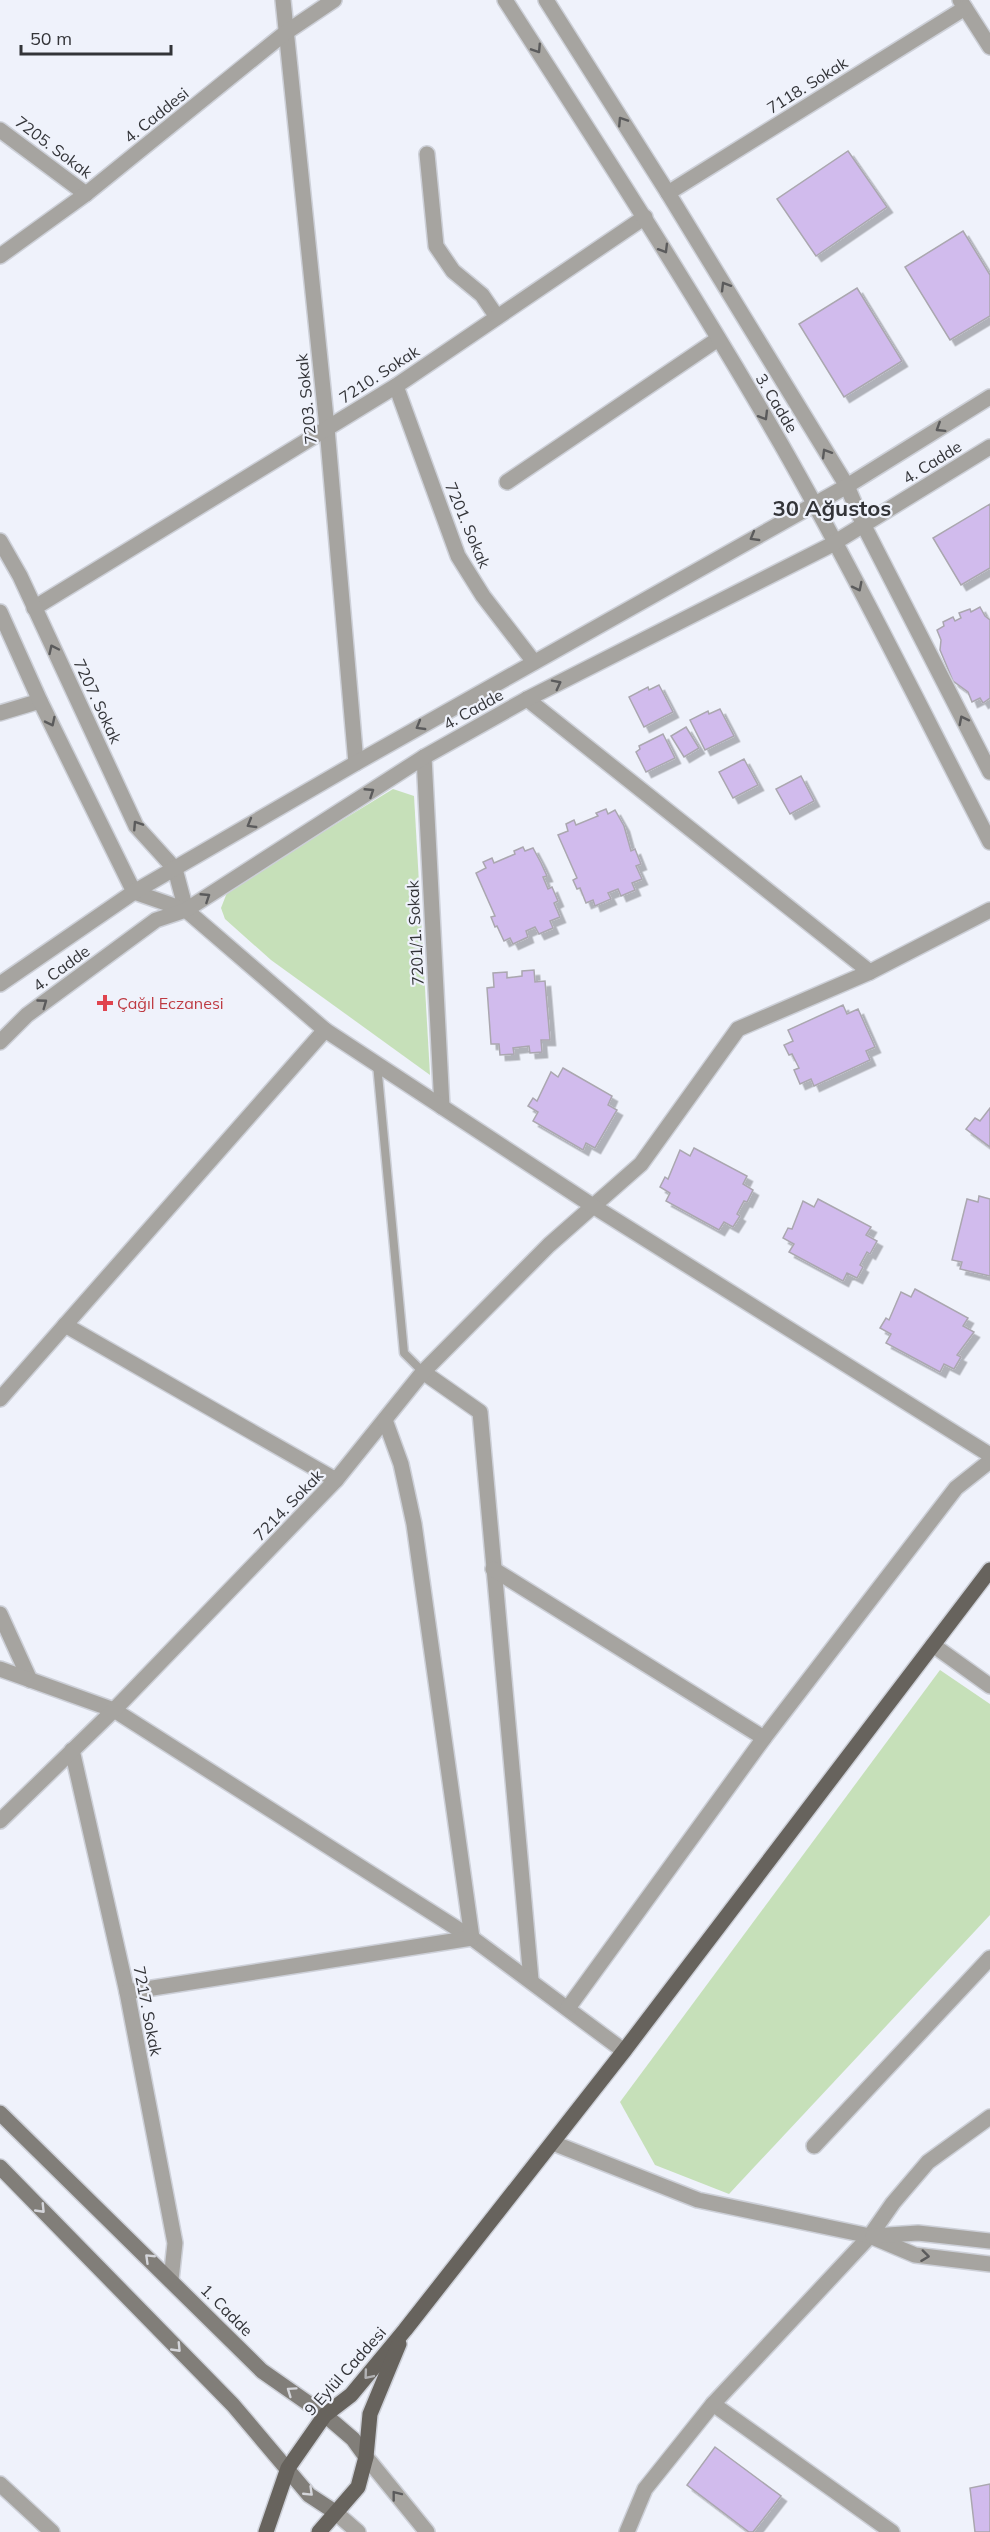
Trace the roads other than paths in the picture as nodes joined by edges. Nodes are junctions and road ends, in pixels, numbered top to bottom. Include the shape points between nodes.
1 (283, 0) edge
2 (334, 0) edge
3 (505, 0) edge
4 (546, 0) edge
5 (962, 4) edge
6 (285, 33) junction
7 (990, 47) edge
8 (0, 130) edge
9 (427, 154) dead end
10 (668, 193) junction
11 (86, 194) junction
12 (645, 217) junction
13 (0, 256) edge
14 (497, 317) junction
15 (718, 339) junction
16 (396, 386) junction
17 (990, 397) edge
18 (327, 428) junction
19 (990, 447) edge
20 (507, 482) dead end
21 (847, 486) junction
22 (814, 503) junction
23 (864, 526) junction
24 (0, 541) edge
25 (834, 543) junction
26 (34, 608) junction
27 (0, 612) edge
28 (534, 662) junction
29 (527, 699) junction
30 (40, 701) junction
31 (0, 713) edge
32 (424, 757) junction
33 (356, 763) junction
34 (990, 772) edge
35 (990, 842) edge
36 (175, 868) junction
37 (134, 892) junction
38 (186, 910) junction
39 (990, 910) edge
40 (870, 972) junction
41 (0, 984) edge
42 (325, 1030) junction
43 (0, 1042) edge
44 (377, 1064) junction
45 (442, 1107) junction
46 (593, 1206) junction
47 (66, 1325) junction
48 (423, 1372) junction
49 (0, 1399) edge
50 (385, 1420) junction
51 (990, 1455) edge
52 (990, 1461) edge
53 (336, 1480) junction
54 (493, 1569) junction
55 (990, 1570) edge
56 (0, 1614) edge
57 (933, 1645) junction
58 (0, 1669) edge
59 (30, 1680) junction
60 (990, 1686) edge
61 (114, 1710) junction
62 (764, 1738) junction
63 (72, 1750) junction
64 (0, 1821) edge
65 (472, 1938) junction
66 (990, 1958) edge
67 (531, 1980) junction
68 (127, 1992) junction
69 (568, 2008) junction
70 (624, 2051) junction
71 (0, 2113) edge
72 (990, 2117) edge
73 (553, 2143) junction
74 (814, 2146) dead end
75 (0, 2167) edge
76 (870, 2236) junction
77 (990, 2241) edge
78 (990, 2264) edge
79 (171, 2280) junction
80 (405, 2330) junction
81 (713, 2404) junction
82 (325, 2415) junction
83 (366, 2457) junction
84 (288, 2468) junction
85 (0, 2484) edge
86 (335, 2512) junction
87 (52, 2532) edge
88 (266, 2532) edge
89 (319, 2532) edge
90 (358, 2532) edge
91 (427, 2532) edge
92 (627, 2532) edge
93 (892, 2532) edge

1 - 6 street
2 - 6 street, 4. Caddesi
3 -> 12 street, 3. Cadde
10 -> 4 street, 3. Cadde
5 - 7 street
5 - 10 street, 7118. Sokak
6 - 11 street, 4. Caddesi
6 - 18 street, 7203. Sokak
8 - 11 street, 7205. Sokak
9 - 14 street via 436,246 453,271 482,295
21 -> 10 street, 3. Cadde
11 - 13 street, 4. Caddesi
12 - 14 street, 7210. Sokak
12 -> 15 street, 3. Cadde
14 - 16 street, 7210. Sokak
15 - 20 street
15 -> 22 street, 3. Cadde
16 - 18 street, 7210. Sokak
16 - 28 street, 7201. Sokak via 458,556
17 -> 21 street, 4. Cadde
18 - 26 street, 7210. Sokak
18 - 33 street, 7203. Sokak
19 - 23 street, 4. Cadde
21 - 22 street, 4. Cadde
21 - 23 street, 3. Cadde
22 - 25 street, 3. Cadde
22 -> 28 street, 4. Cadde
23 - 25 street, 4. Cadde
34 -> 23 street, 3. Cadde
24 - 26 street, 7207. Sokak
29 -> 25 street, 4. Cadde
25 -> 35 street, 3. Cadde
36 -> 26 street, 7207. Sokak via 136,826
27 - 30 street
28 -> 33 street, 4. Cadde
29 - 32 street, 4. Cadde
29 - 40 street
30 - 31 street
30 -> 37 street
38 -> 32 street, 4. Cadde
32 - 45 street, 7201/1. Sokak
33 -> 36 street, 4. Cadde
36 - 37 street, 4. Cadde
36 - 38 street
37 - 38 street
37 - 41 street, 4. Cadde
38 - 42 street
43 -> 38 street, 4. Cadde via 27,1015 156,920
39 - 40 street, 7214. Sokak
40 - 46 street, 7214. Sokak via 738,1029 641,1164
42 - 44 street
42 - 47 street
44 - 45 street
44 - 48 lane via 404,1353
45 - 46 street
46 - 48 street, 7214. Sokak
46 - 51 street
47 - 49 street
47 - 53 street
48 - 50 street, 7214. Sokak
48 - 54 street via 480,1412
50 - 53 street, 7214. Sokak
50 - 65 street via 401,1464 414,1524
52 - 62 street via 957,1488
53 - 61 street, 7214. Sokak
54 - 62 street
54 - 67 street
55 - 57 main road, 9 Eylül Caddesi
56 - 59 street
57 - 60 street
57 - 70 main road, 9 Eylül Caddesi
58 - 59 street
59 - 61 street
61 - 63 street, 7214. Sokak
61 - 65 street
62 - 69 street
63 - 64 street, 7214. Sokak
63 - 68 street, 7217. Sokak
65 - 67 street
65 - 68 street
66 - 74 street
67 - 69 street
68 - 79 street, 7217. Sokak via 175,2243
69 - 70 street
70 - 73 main road, 9 Eylül Caddesi
79 -> 71 main road, 1. Cadde
72 - 76 street via 928,2162
73 - 76 street via 698,2200
73 - 80 main road, 9 Eylül Caddesi
75 -> 84 main road via 233,2405
76 - 77 street via 918,2233
76 -> 78 street via 915,2255
76 - 81 street
82 -> 79 main road, 1. Cadde via 262,2371
80 -> 82 main road, 9 Eylül Caddesi via 351,2395
80 - 83 main road, 9 Eylül Caddesi via 370,2414
81 - 92 street via 645,2489
81 - 93 street
82 - 83 main road, 1. Cadde via 353,2439
82 - 84 main road, 9 Eylül Caddesi
83 - 86 main road, 9 Eylül Caddesi via 358,2487
91 -> 83 street, 1. Cadde
84 -> 86 main road via 309,2494
84 - 88 main road, 9 Eylül Caddesi
85 - 87 street
86 - 89 main road, 9 Eylül Caddesi
86 - 90 street

